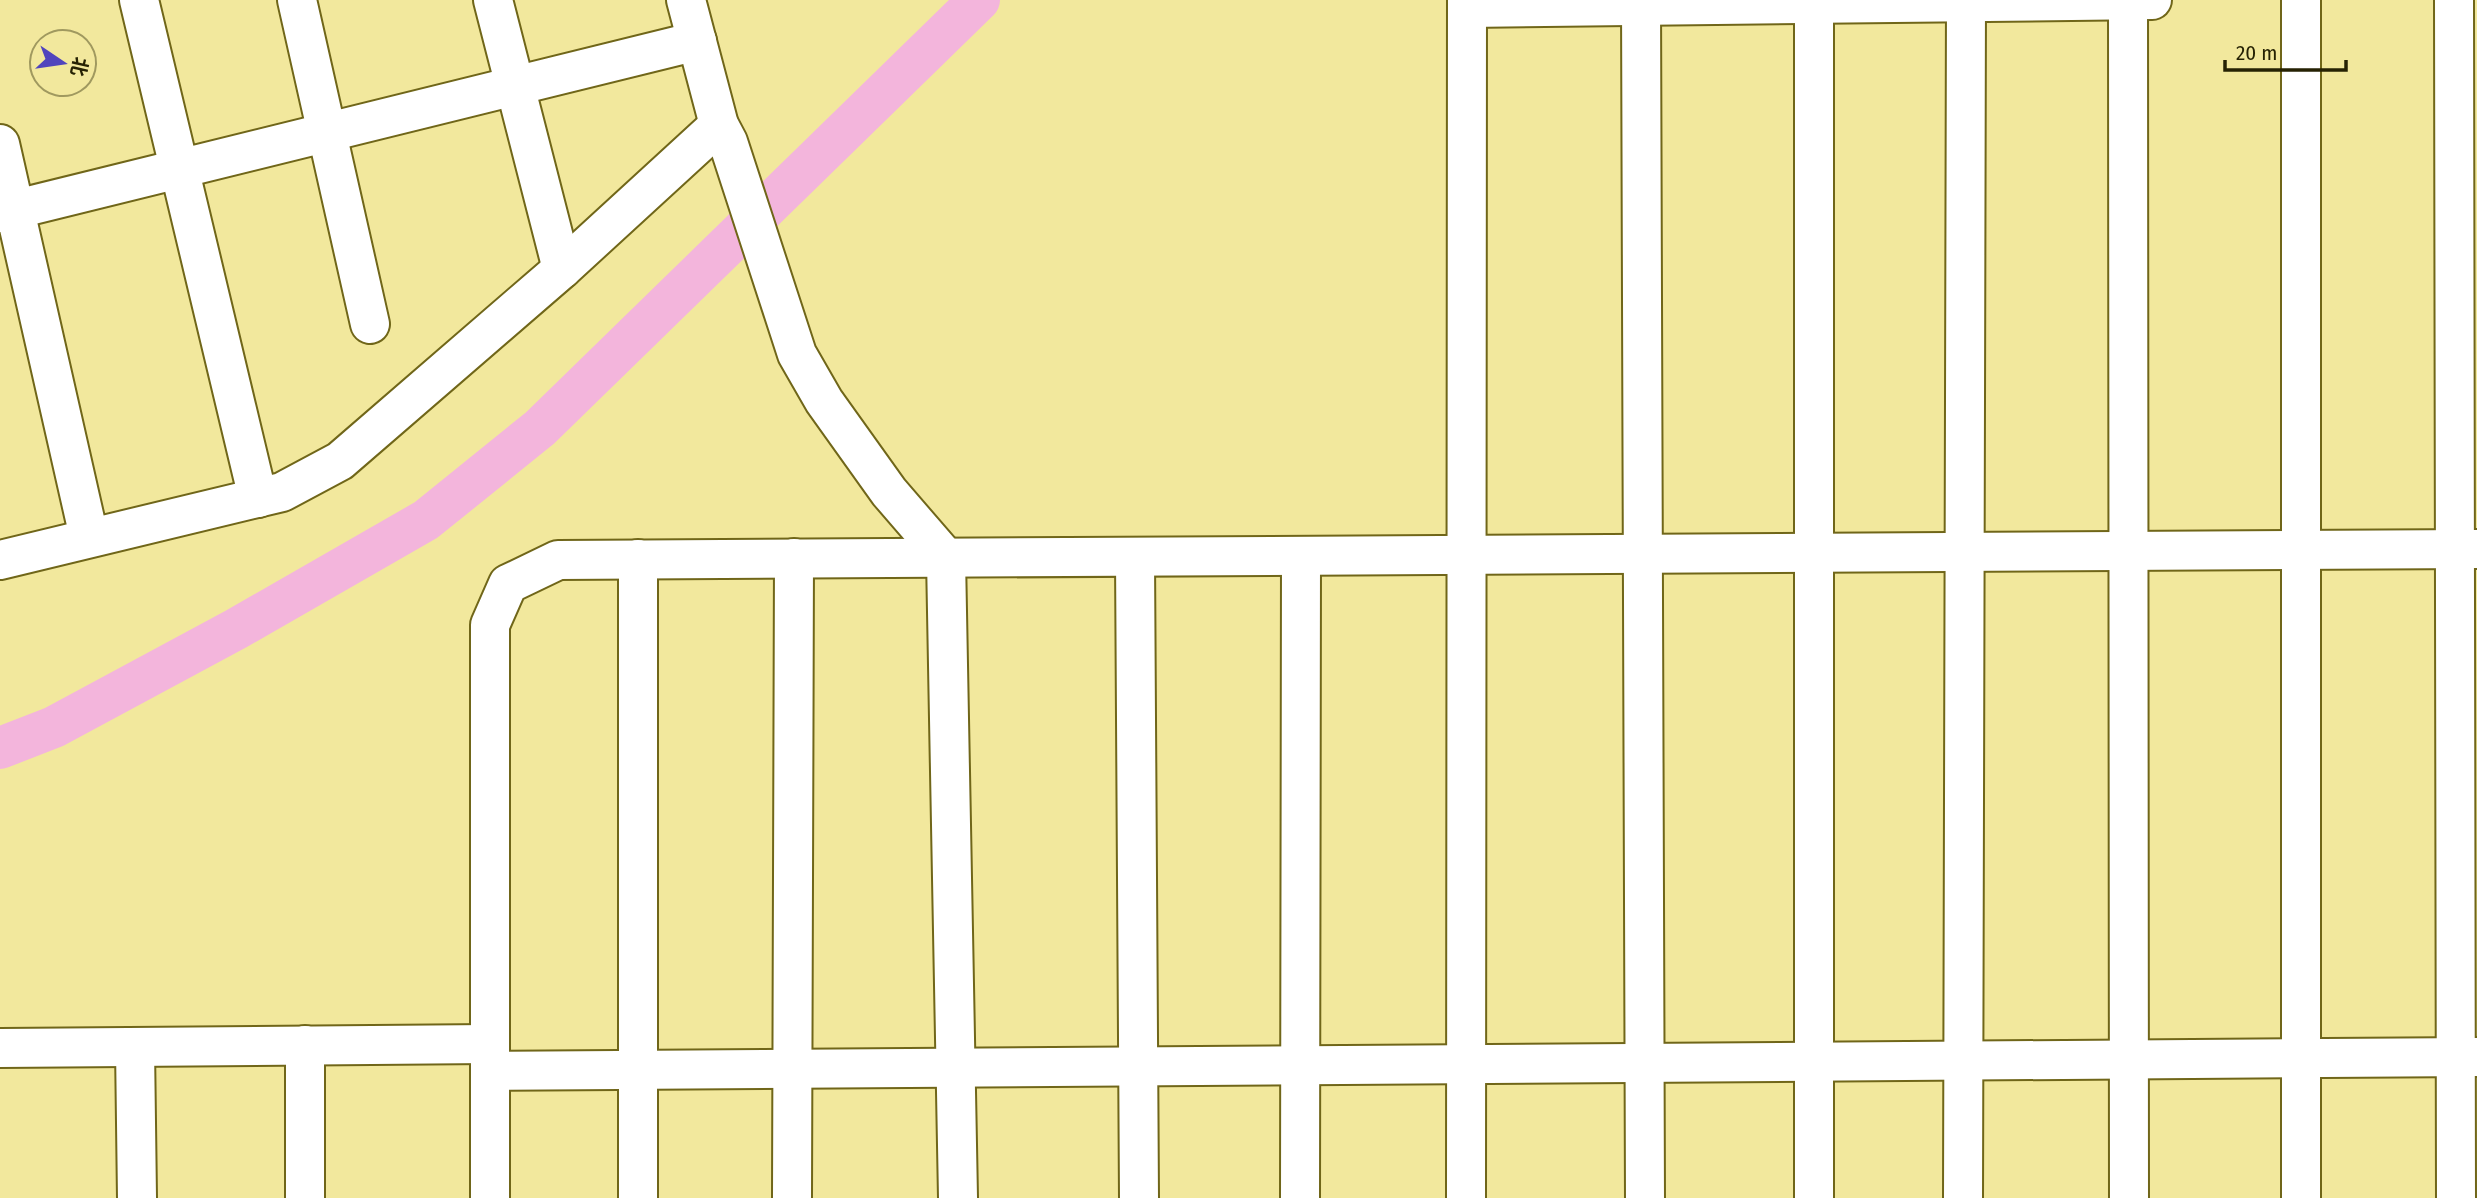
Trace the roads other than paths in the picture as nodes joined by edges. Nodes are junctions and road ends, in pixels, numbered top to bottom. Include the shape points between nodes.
1 (139, 0) edge
2 (297, 0) edge
3 (493, 0) edge
4 (686, 0) edge
5 (2128, 0) edge
6 (2155, 0) edge
7 (2301, 0) edge
8 (2454, 0) edge
9 (1966, 1) edge
10 (1815, 2) edge
11 (1641, 3) edge
12 (1467, 4) edge
13 (697, 41) junction
14 (515, 85) junction
15 (327, 132) junction
16 (723, 134) junction
17 (0, 144) edge
18 (179, 169) junction
19 (7, 211) edge
20 (562, 269) junction
21 (370, 324) dead end
22 (258, 498) junction
23 (89, 537) junction
24 (2466, 549) edge
25 (2301, 550) junction
26 (2129, 551) junction
27 (1965, 552) junction
28 (1814, 553) junction
29 (1642, 554) junction
30 (1467, 555) junction
31 (1301, 556) junction
32 (1135, 557) junction
33 (794, 558) junction
34 (946, 558) junction
35 (638, 559) junction
36 (0, 560) edge
37 (305, 1045) junction
38 (135, 1047) junction
39 (0, 1048) edge
40 (2466, 1057) edge
41 (490, 1058) junction
42 (2301, 1058) junction
43 (2129, 1060) junction
44 (1964, 1061) junction
45 (1814, 1062) junction
46 (1645, 1063) junction
47 (1466, 1064) junction
48 (1138, 1066) junction
49 (1300, 1066) junction
50 (955, 1068) junction
51 (638, 1069) junction
52 (793, 1069) junction
53 (137, 1198) edge
54 (305, 1198) edge
55 (490, 1198) edge
56 (638, 1198) edge
57 (792, 1198) edge
58 (958, 1198) edge
59 (1139, 1198) edge
60 (1300, 1198) edge
61 (1466, 1198) edge
62 (1645, 1198) edge
63 (1814, 1198) edge
64 (1964, 1198) edge
65 (2129, 1198) edge
66 (2301, 1198) edge
67 (2456, 1198) edge

1 - 18 street
2 - 15 street
3 - 14 street
4 - 13 street
5 - 6 street
5 - 9 street
5 - 26 street
7 - 25 street
8 - 24 street
9 - 10 street
9 - 27 street
10 - 11 street
10 - 28 street
11 - 12 street
11 - 29 street
12 - 30 street
13 - 14 street
13 - 16 street
14 - 15 street
14 - 20 street
15 - 18 street
15 - 21 street
16 - 20 street
16 - 34 street via 797,354 824,401 889,492
17 - 19 street
18 - 19 street
18 - 22 street
19 - 23 street
20 - 22 street via 340,461 282,492
22 - 23 street
23 - 36 street
24 - 25 street
24 - 40 street
25 - 26 street
25 - 42 street
26 - 27 street
26 - 43 street
27 - 28 street
27 - 44 street
28 - 29 street
28 - 45 street
29 - 30 street
29 - 46 street
30 - 31 street
30 - 47 street
31 - 32 street
31 - 49 street
32 - 34 street
32 - 48 street
33 - 34 street
33 - 35 street
33 - 52 street
34 - 50 street
35 - 41 street via 558,560 508,584 490,625
35 - 51 street
37 - 38 street
37 - 41 street
37 - 54 street
38 - 39 street
38 - 53 street
40 - 42 street
40 - 67 street
41 - 51 street
41 - 55 street
42 - 43 street
42 - 66 street
43 - 44 street
43 - 65 street
44 - 45 street
44 - 64 street
45 - 46 street
45 - 63 street
46 - 47 street
46 - 62 street
47 - 49 street
47 - 61 street
48 - 49 street
48 - 50 street
48 - 59 street
49 - 60 street
50 - 52 street
50 - 58 street
51 - 52 street
51 - 56 street
52 - 57 street

